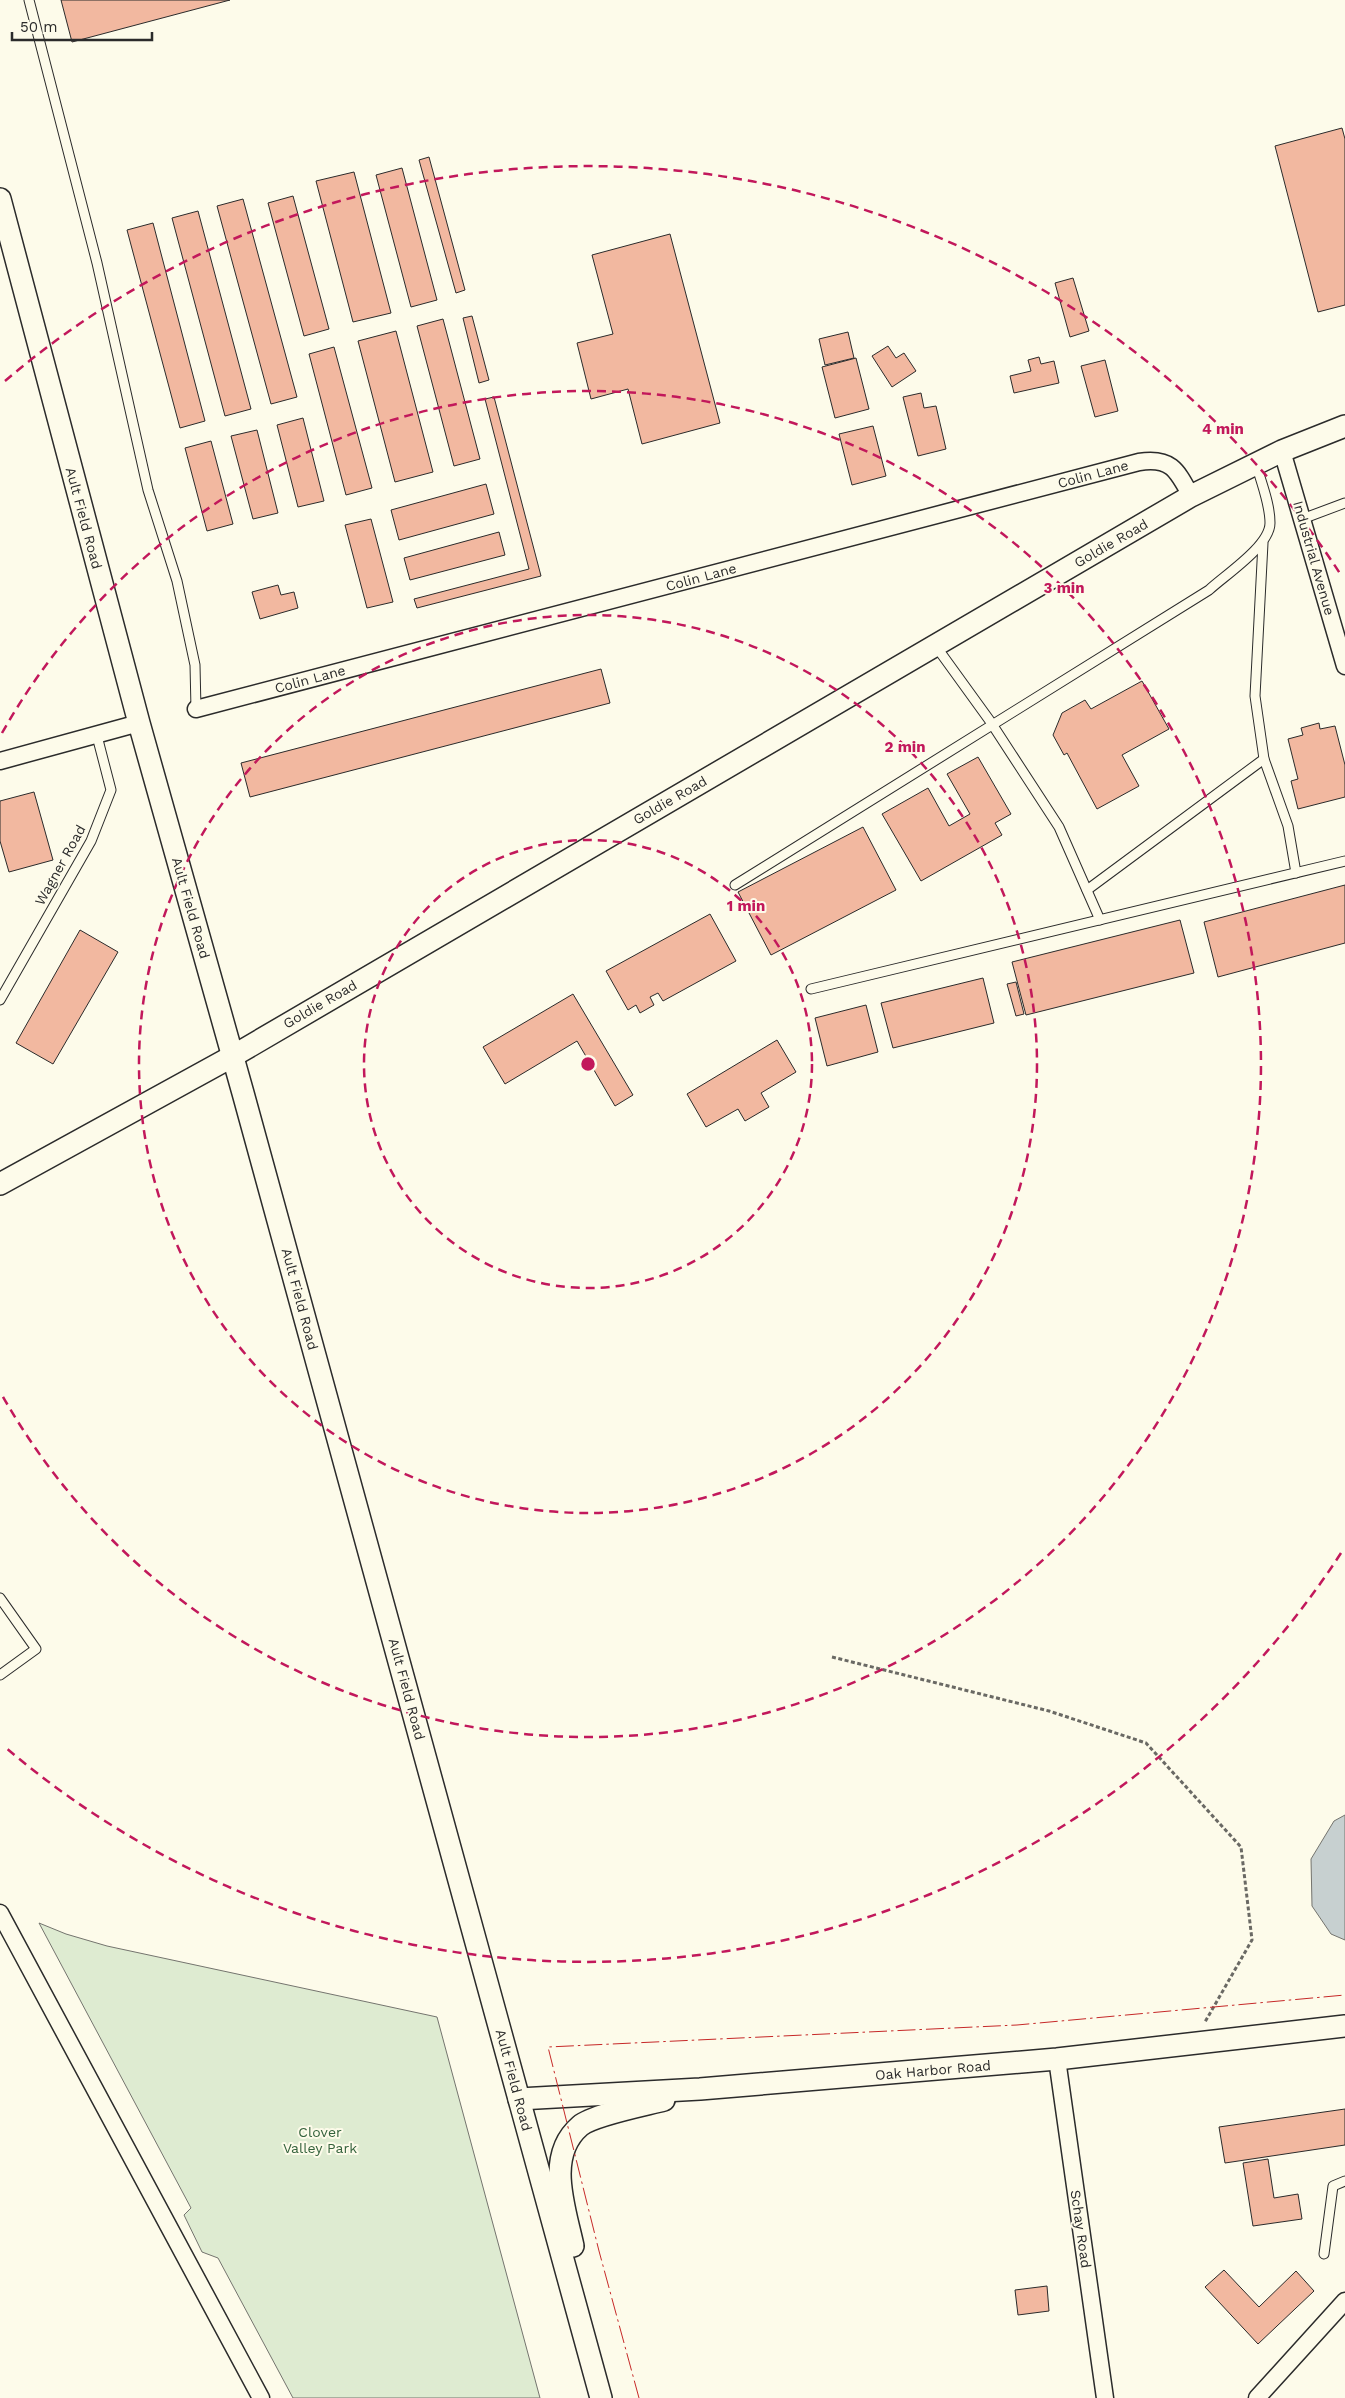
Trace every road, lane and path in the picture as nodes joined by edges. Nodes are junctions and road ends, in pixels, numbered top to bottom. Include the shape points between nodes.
1 (29, 0) edge
2 (0, 199) edge
3 (1345, 426) edge
4 (1282, 451) junction
5 (1256, 463) junction
6 (1191, 496) junction
7 (1345, 502) edge
8 (1302, 519) junction
9 (1263, 543) junction
10 (935, 645) junction
11 (1345, 666) edge
12 (196, 709) joint
13 (139, 723) junction
14 (992, 724) junction
15 (97, 736) junction
16 (1264, 759) junction
17 (0, 761) edge
18 (1345, 861) edge
19 (1296, 873) junction
20 (735, 885) dead end
21 (1087, 890) junction
22 (1100, 920) junction
23 (811, 989) dead end
24 (0, 1000) edge
25 (233, 1056) junction
26 (0, 1184) edge
27 (0, 1598) edge
28 (832, 1657) dead end
29 (0, 1675) edge
30 (0, 1913) edge
31 (1345, 2026) edge
32 (1192, 2044) junction
33 (1057, 2059) junction
34 (700, 2089) junction
35 (519, 2099) junction
36 (1345, 2181) edge
37 (1324, 2254) dead end
38 (1345, 2301) edge
39 (261, 2398) edge
40 (602, 2398) edge
41 (1105, 2398) edge
42 (1257, 2398) edge

1 - 12 lane via 97,263 148,490 177,581 195,665
2 - 13 street, Ault Field Road
3 - 4 street, Goldie Road
4 - 5 street, Goldie Road
4 - 8 street, Industrial Avenue
5 - 6 street, Goldie Road
5 - 9 lane via 1268,504 1270,526
6 - 10 street, Goldie Road
6 - 12 street, Colin Lane via 1178,472 1162,461 1139,462
7 - 8 lane
8 - 11 street, Industrial Avenue
9 - 14 lane via 1209,590
9 - 16 lane via 1255,696
10 - 14 lane
10 - 25 street, Goldie Road
13 - 15 street
13 - 25 street, Ault Field Road
14 - 20 lane
14 - 21 lane via 1058,827
15 - 17 street
15 - 24 lane, Wagner Road via 112,790 91,841
16 - 19 lane via 1288,826
16 - 21 lane
18 - 19 lane
19 - 22 lane
21 - 22 lane
22 - 23 lane
25 - 26 street, Goldie Road
25 - 35 street, Ault Field Road
27 - 29 lane via 36,1649
28 - 32 path via 1049,1711 1146,1743 1241,1847 1252,1940
30 - 39 street
31 - 32 street, Oak Harbor Road
32 - 33 street, Oak Harbor Road
33 - 34 street, Oak Harbor Road
33 - 41 street, Schay Road
34 - 35 street, Oak Harbor Road
34 - 40 street via 581,2126 563,2151 561,2186
35 - 40 street, Ault Field Road
36 - 37 lane via 1333,2186
38 - 42 street

